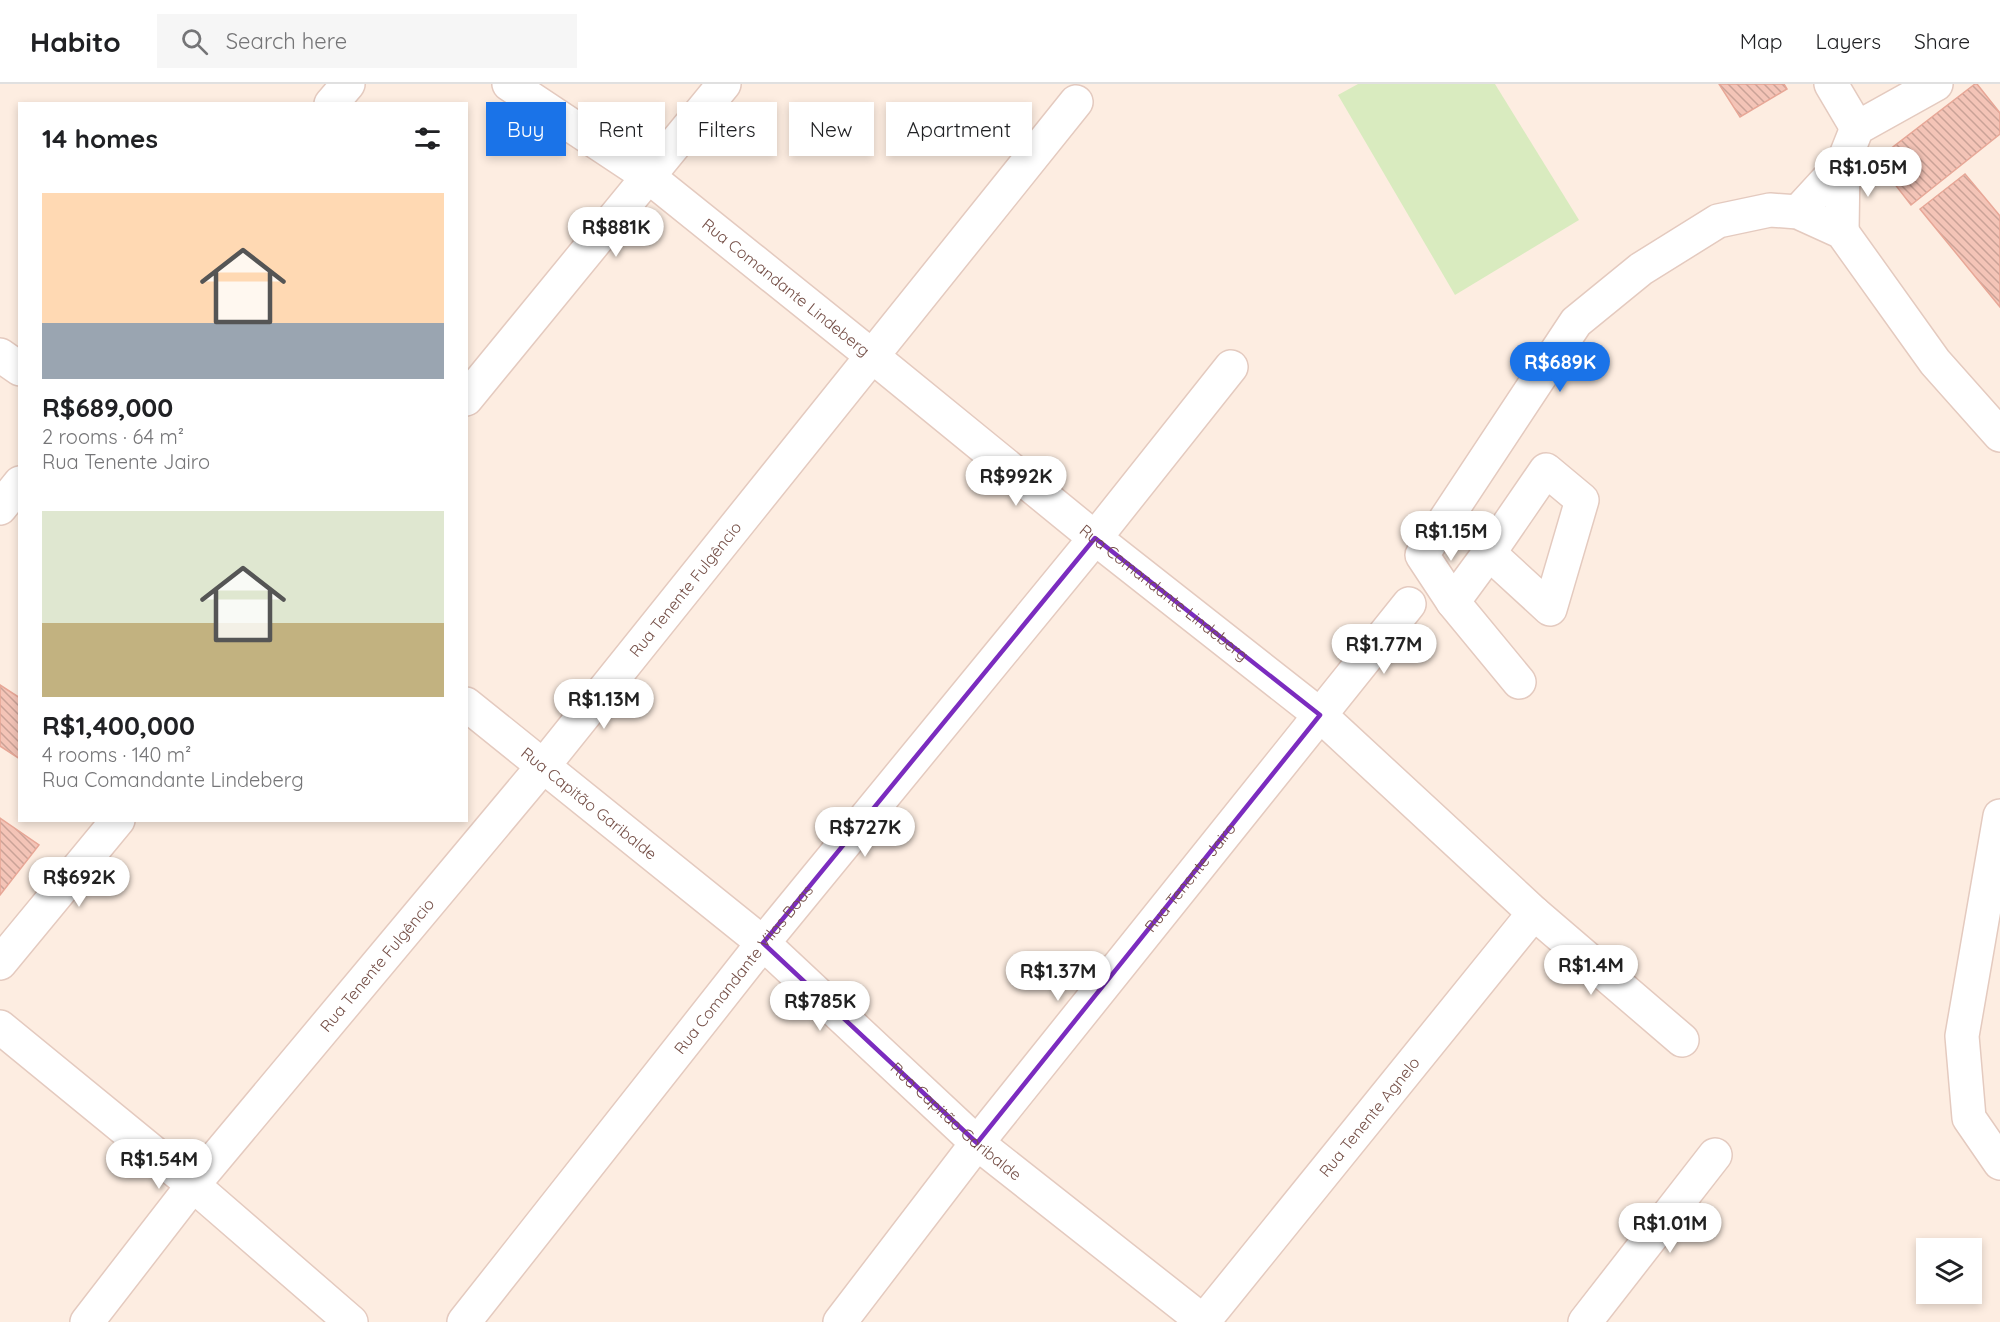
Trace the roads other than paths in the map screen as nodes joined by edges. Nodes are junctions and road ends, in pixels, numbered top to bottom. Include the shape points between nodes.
1 (348, 84) edge
2 (509, 84) edge
3 (724, 84) edge
4 (1831, 84) edge
5 (1936, 84) edge
6 (334, 102) edge
7 (1076, 102) dead end
8 (1857, 128) junction
9 (1843, 163) junction
10 (649, 177) junction
11 (1798, 212) junction
12 (1842, 232) junction
13 (0, 355) edge
14 (872, 356) junction
15 (1231, 367) dead end
16 (18, 368) edge
17 (468, 397) edge
18 (2000, 435) edge
19 (18, 486) edge
20 (0, 508) edge
21 (1095, 538) junction
22 (1489, 553) dead end
23 (1453, 602) junction
24 (1408, 604) dead end
25 (1519, 682) dead end
26 (468, 706) edge
27 (1320, 715) junction
28 (544, 765) junction
29 (2000, 816) edge
30 (116, 822) edge
31 (1534, 913) junction
32 (763, 943) junction
33 (0, 963) edge
34 (0, 1027) edge
35 (1682, 1040) dead end
36 (977, 1143) junction
37 (1715, 1155) dead end
38 (2000, 1162) edge
39 (193, 1185) junction
40 (87, 1322) edge
41 (351, 1322) edge
42 (464, 1322) edge
43 (840, 1322) edge
44 (1203, 1322) edge
45 (1585, 1322) edge

1 - 6 street
2 - 10 street, Rua Comandante Lindeberg
3 - 10 street
4 - 8 street
5 - 8 street
7 - 14 street, Rua Tenente Fulgêncio
8 - 9 street
9 - 11 street
9 - 12 street
10 - 14 street, Rua Comandante Lindeberg
10 - 17 street
11 - 12 street
11 - 23 street via 1770,210 1718,221 1641,269 1576,322 1422,555
12 - 18 street via 1935,362
13 - 16 street
14 - 21 street, Rua Comandante Lindeberg
14 - 28 street, Rua Tenente Fulgêncio
15 - 21 street, Rua Comandante Vilas Boas
19 - 20 street
21 - 27 street, Rua Comandante Lindeberg
21 - 32 street, Rua Comandante Vilas Boas
22 - 23 street
23 - 25 street
24 - 27 street, Rua Tenente Jairo
26 - 28 street, Rua Capitão Garibalde
27 - 31 street, Rua Comandante Lindeberg
27 - 36 street, Rua Tenente Jairo
28 - 32 street, Rua Capitão Garibalde
28 - 39 street, Rua Tenente Fulgêncio
29 - 38 street via 1962,1036 1969,1118
30 - 33 street
31 - 35 street, Rua Comandante Lindeberg
31 - 44 street, Rua Tenente Agnelo
32 - 36 street, Rua Capitão Garibalde
32 - 42 street, Rua Comandante Vilas Boas
34 - 39 street
36 - 43 street, Rua Tenente Jairo
36 - 44 street, Rua Capitão Garibalde
37 - 45 street
39 - 40 street, Rua Tenente Fulgêncio
39 - 41 street

